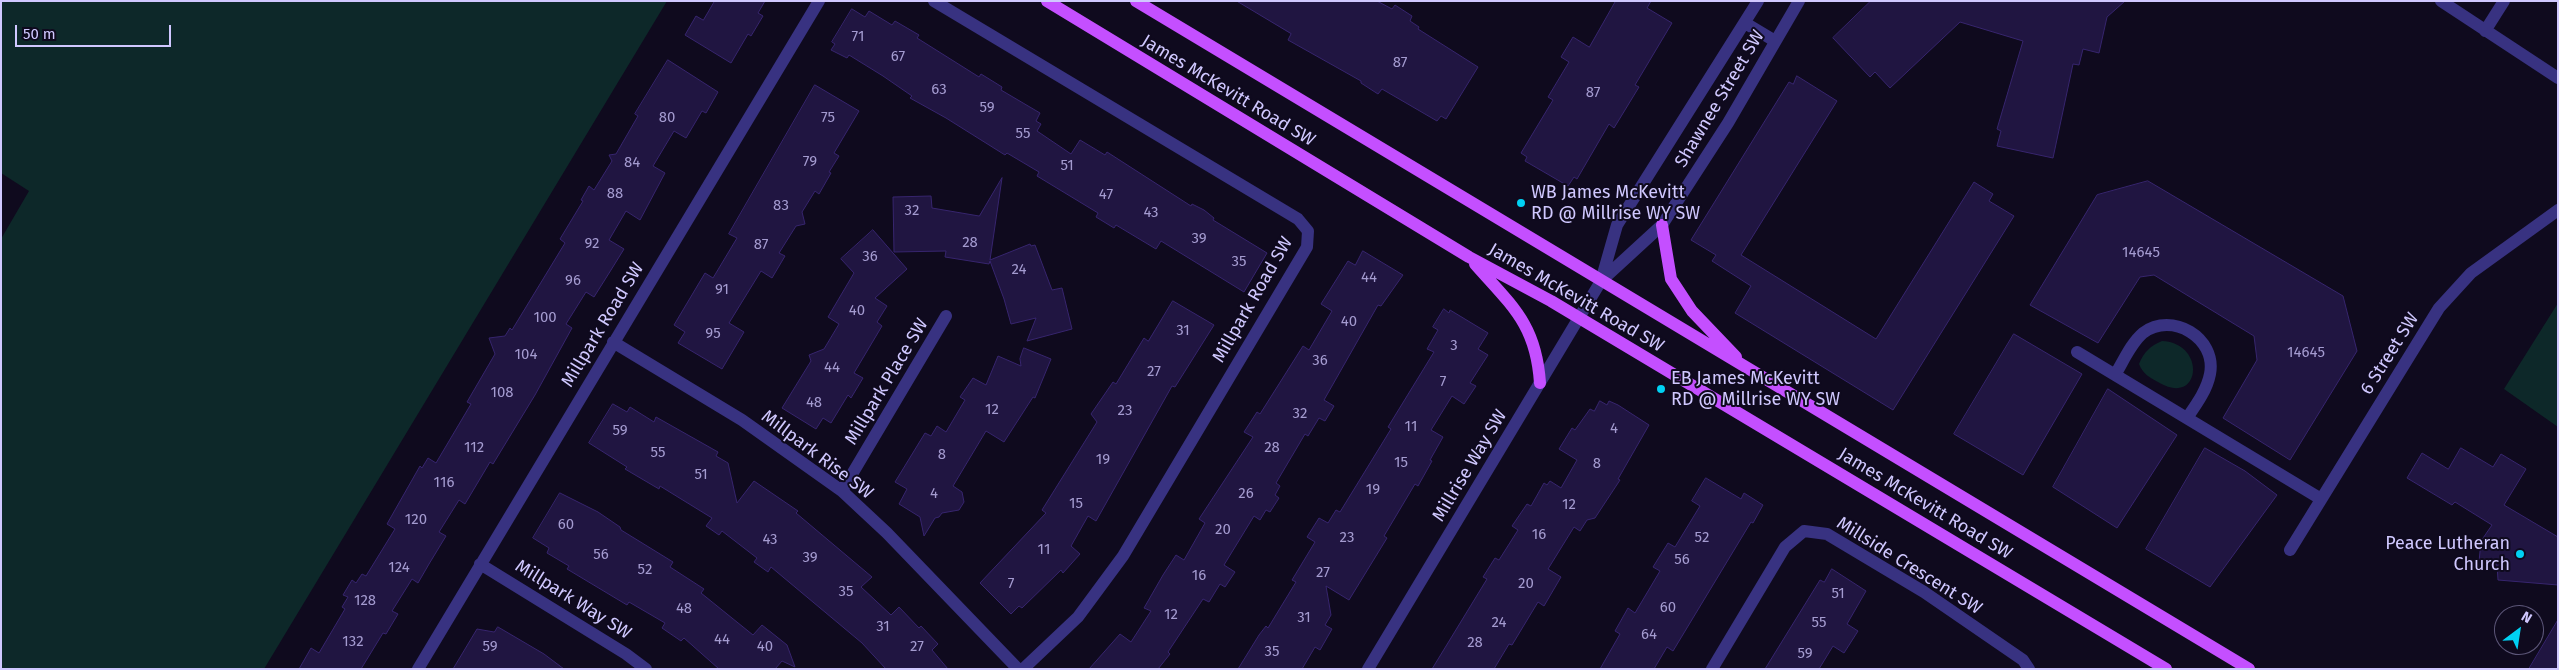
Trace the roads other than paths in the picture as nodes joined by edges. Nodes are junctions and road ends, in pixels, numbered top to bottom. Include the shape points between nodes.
1 (819, 1) edge
2 (934, 1) edge
3 (1047, 1) edge
4 (1136, 1) edge
5 (1758, 1) edge
6 (1799, 1) edge
7 (2441, 1) edge
8 (2504, 1) edge
9 (1745, 23) junction
10 (2485, 31) junction
11 (1775, 41) junction
12 (2558, 78) edge
13 (2558, 210) edge
14 (1662, 225) junction
15 (1469, 257) junction
16 (1601, 281) junction
17 (946, 316) dead end
18 (1579, 318) junction
19 (613, 342) junction
20 (2077, 352) dead end
21 (1748, 370) junction
22 (2115, 375) junction
23 (1540, 383) junction
24 (2187, 418) junction
25 (842, 491) junction
26 (2321, 499) junction
27 (2290, 550) dead end
28 (480, 564) junction
29 (418, 669) edge
30 (646, 669) edge
31 (1018, 669) edge
32 (1023, 669) edge
33 (1368, 669) edge
34 (1712, 669) edge
35 (2029, 669) edge
36 (2166, 669) edge
37 (2249, 669) edge

1 - 19 street, Millpark Road SW
2 - 32 street, Millpark Road SW via 1298,219 1308,232 1307,247 1123,556 1078,617
3 - 15 main road, James McKevitt Road SW
4 - 16 main road, James McKevitt Road SW
5 - 9 street, Shawnee Street SW
6 - 11 street, Shawnee Street SW
7 - 10 street
8 - 10 street
9 - 11 street
9 - 16 street, Shawnee Street SW via 1616,226
10 - 12 street
11 - 14 street, Shawnee Street SW via 1728,123
13 - 26 street, 6 Street SW via 2471,273 2439,308
14 - 16 street, Shawnee Street SW
14 - 21 main road via 1670,279 1692,311
15 - 18 main road, James McKevitt Road SW
15 - 23 main road via 1526,324 1539,362
16 - 18 street, Millrise Way SW
16 - 21 main road, James McKevitt Road SW
17 - 25 street, Millpark Place SW
18 - 23 street, Millrise Way SW
18 - 36 main road, James McKevitt Road SW
19 - 25 street, Millpark Rise SW via 742,420
19 - 28 street, Millpark Road SW
20 - 22 street
21 - 37 main road, James McKevitt Road SW
22 - 24 street
22 - 24 street via 2137,340 2148,330 2168,325 2189,331 2208,351 2210,373
23 - 33 street, Millrise Way SW
24 - 26 street
25 - 31 street, Millpark Rise SW via 901,546
26 - 27 street, 6 Street SW
28 - 29 street, Millpark Road SW
28 - 30 street, Millpark Way SW
34 - 35 street, Millside Crescent SW via 1786,547 1804,531 1827,534 1924,592 2023,660

